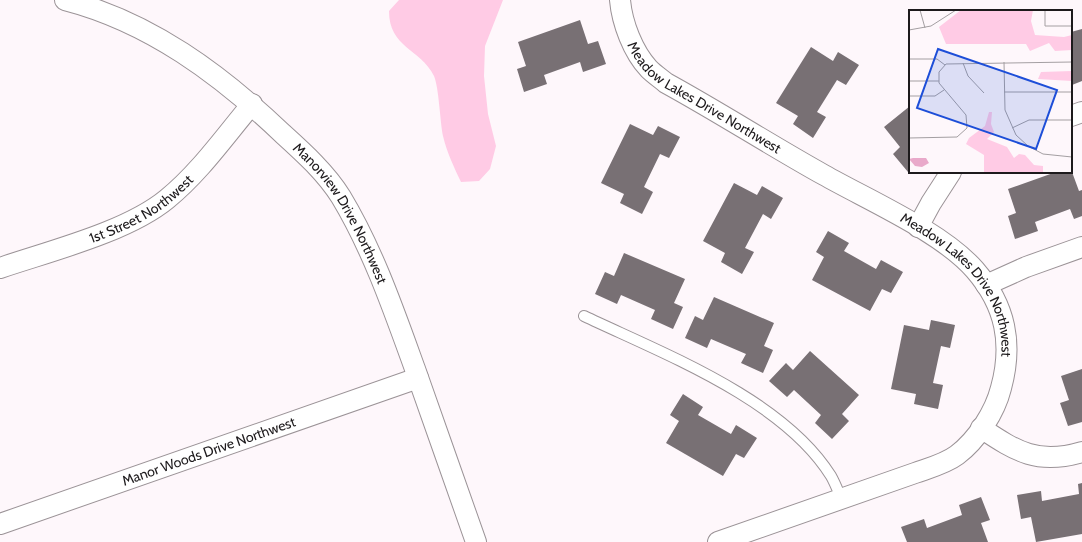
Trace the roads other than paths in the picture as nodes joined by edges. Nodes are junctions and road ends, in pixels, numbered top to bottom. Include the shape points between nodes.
1 (65, 0) edge
2 (620, 0) edge
3 (252, 104) junction
4 (1082, 112) edge
5 (1072, 116) edge
6 (950, 173) edge
7 (918, 227) junction
8 (1082, 247) edge
9 (0, 268) edge
10 (986, 285) junction
11 (584, 316) dead end
12 (418, 378) junction
13 (981, 428) junction
14 (1082, 452) edge
15 (841, 498) junction
16 (0, 524) edge
17 (476, 542) edge
18 (718, 542) edge

1 - 3 street, Manorview Drive Northwest via 125,21 164,41 201,64
2 - 7 street, Meadow Lakes Drive Northwest via 627,29 636,50 648,68 666,83
3 - 9 street, 1st Street Northwest via 188,178 166,199 141,216 112,230
3 - 12 street, Manorview Drive Northwest via 317,166 340,196 360,230
4 - 5 street
6 - 7 street via 930,203
7 - 10 street, Meadow Lakes Drive Northwest via 964,260
8 - 10 street via 1026,267
10 - 13 street, Meadow Lakes Drive Northwest via 1002,316 1008,353 1000,393
11 - 15 lane via 729,386 763,408 804,442 820,460 832,477
12 - 16 street, Manor Woods Drive Northwest
12 - 17 street, Manorview Drive Northwest
13 - 14 street via 999,440 1035,457 1056,459
13 - 15 street, Meadow Lakes Drive Northwest via 957,455 940,464
15 - 18 street, Meadow Lakes Drive Northwest

